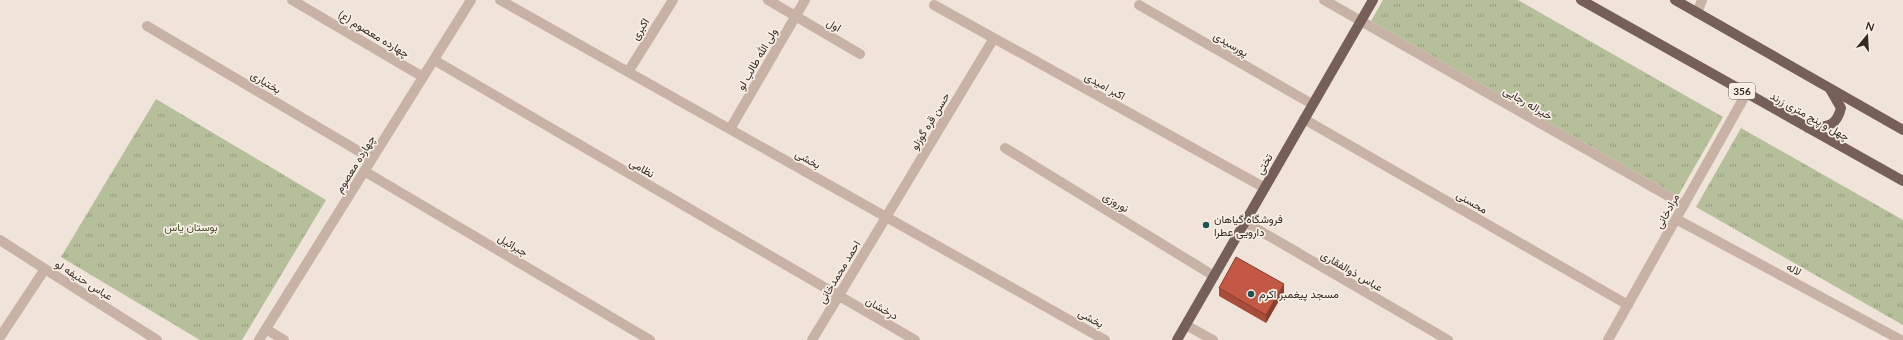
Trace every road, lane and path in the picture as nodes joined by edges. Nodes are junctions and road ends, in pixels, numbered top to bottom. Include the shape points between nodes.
1 (292, 0) edge
2 (471, 0) edge
3 (500, 0) edge
4 (673, 0) edge
5 (768, 0) edge
6 (805, 0) edge
7 (1324, 0) edge
8 (1372, 0) edge
9 (1581, 0) edge
10 (1675, 0) edge
11 (1702, 0) edge
12 (934, 5) dead end
13 (1139, 5) dead end
14 (1697, 12) junction
15 (796, 16) junction
16 (1361, 20) junction
17 (147, 26) dead end
18 (994, 38) junction
19 (860, 54) dead end
20 (434, 60) junction
21 (628, 72) junction
22 (423, 78) junction
23 (1830, 88) junction
24 (1746, 94) junction
25 (1312, 104) junction
26 (1304, 119) junction
27 (1808, 128) junction
28 (730, 129) junction
29 (1903, 130) edge
30 (1005, 148) dead end
31 (372, 160) junction
32 (364, 171) junction
33 (1903, 181) edge
34 (1264, 188) junction
35 (1684, 205) junction
36 (886, 217) junction
37 (1676, 218) junction
38 (1245, 222) junction
39 (0, 240) edge
40 (45, 269) junction
41 (1214, 276) junction
42 (838, 297) junction
43 (1628, 305) junction
44 (1186, 325) junction
45 (266, 329) junction
46 (0, 337) edge
47 (157, 340) edge
48 (259, 340) edge
49 (284, 340) edge
50 (650, 340) edge
51 (812, 340) edge
52 (914, 340) edge
53 (1105, 340) edge
54 (1177, 340) edge
55 (1213, 340) edge
56 (1448, 340) edge
57 (1608, 340) edge
58 (1901, 340) edge

1 - 22 street, چهارده معصوم (ع)
2 - 20 street, چهارده معصوم
3 - 21 street, بخشی
4 - 21 street, اکبری
5 - 15 street, اول
6 - 15 street, ولی الله طالب لو
7 - 16 street, خیراله رجایی
8 - 16 main road, تختی
9 - 24 main road, چهل و پنج متری زرند / 356
10 - 14 main road
11 - 14 street
12 - 18 street, اکبر امیدی
13 - 25 street, پورسیدی
14 - 23 main road
15 - 19 street, اول
15 - 28 street, ولی الله طالب لو
16 - 25 main road, تختی
16 - 35 street, خیراله رجایی
17 - 31 street, بختیاری
18 - 34 street, اکبر امیدی
18 - 36 street, حسن قره گوزلو
20 - 22 street, چهارده معصوم
20 - 42 street, نظامی
21 - 28 street, بخشی
22 - 31 street, چهارده معصوم
23 - 27 main road via 1841,108 1838,118 1830,125
23 - 29 main road
24 - 27 main road, چهل و پنج متری زرند / 356
24 - 35 street, مرادخانی
25 - 26 main road, تختی
26 - 34 main road, تختی
26 - 43 street, محسنی
27 - 33 main road, چهل و پنج متری زرند / 356
28 - 36 street, بخشی
30 - 41 street, نوروزی
31 - 32 street, چهارده معصوم
32 - 45 street, چهارده معصوم
32 - 50 street, جبرائیل
34 - 38 main road, تختی
35 - 37 street, مرادخانی
36 - 42 street, احمد محمدخانی
36 - 53 street, بخشی
37 - 43 street, مرادخانی
37 - 58 street, لاله
38 - 41 main road, تختی
38 - 56 street, عباس ذوالفقاری
39 - 40 street
40 - 46 street, عباس حنیفه لو
40 - 47 street, عباس حنیفه لو
41 - 44 main road, تختی
42 - 51 street, احمد محمدخانی
42 - 52 street, درخشان
43 - 57 street, مرادخانی
44 - 54 main road, تختی
44 - 55 street
45 - 48 street, چهارده معصوم
45 - 49 street

